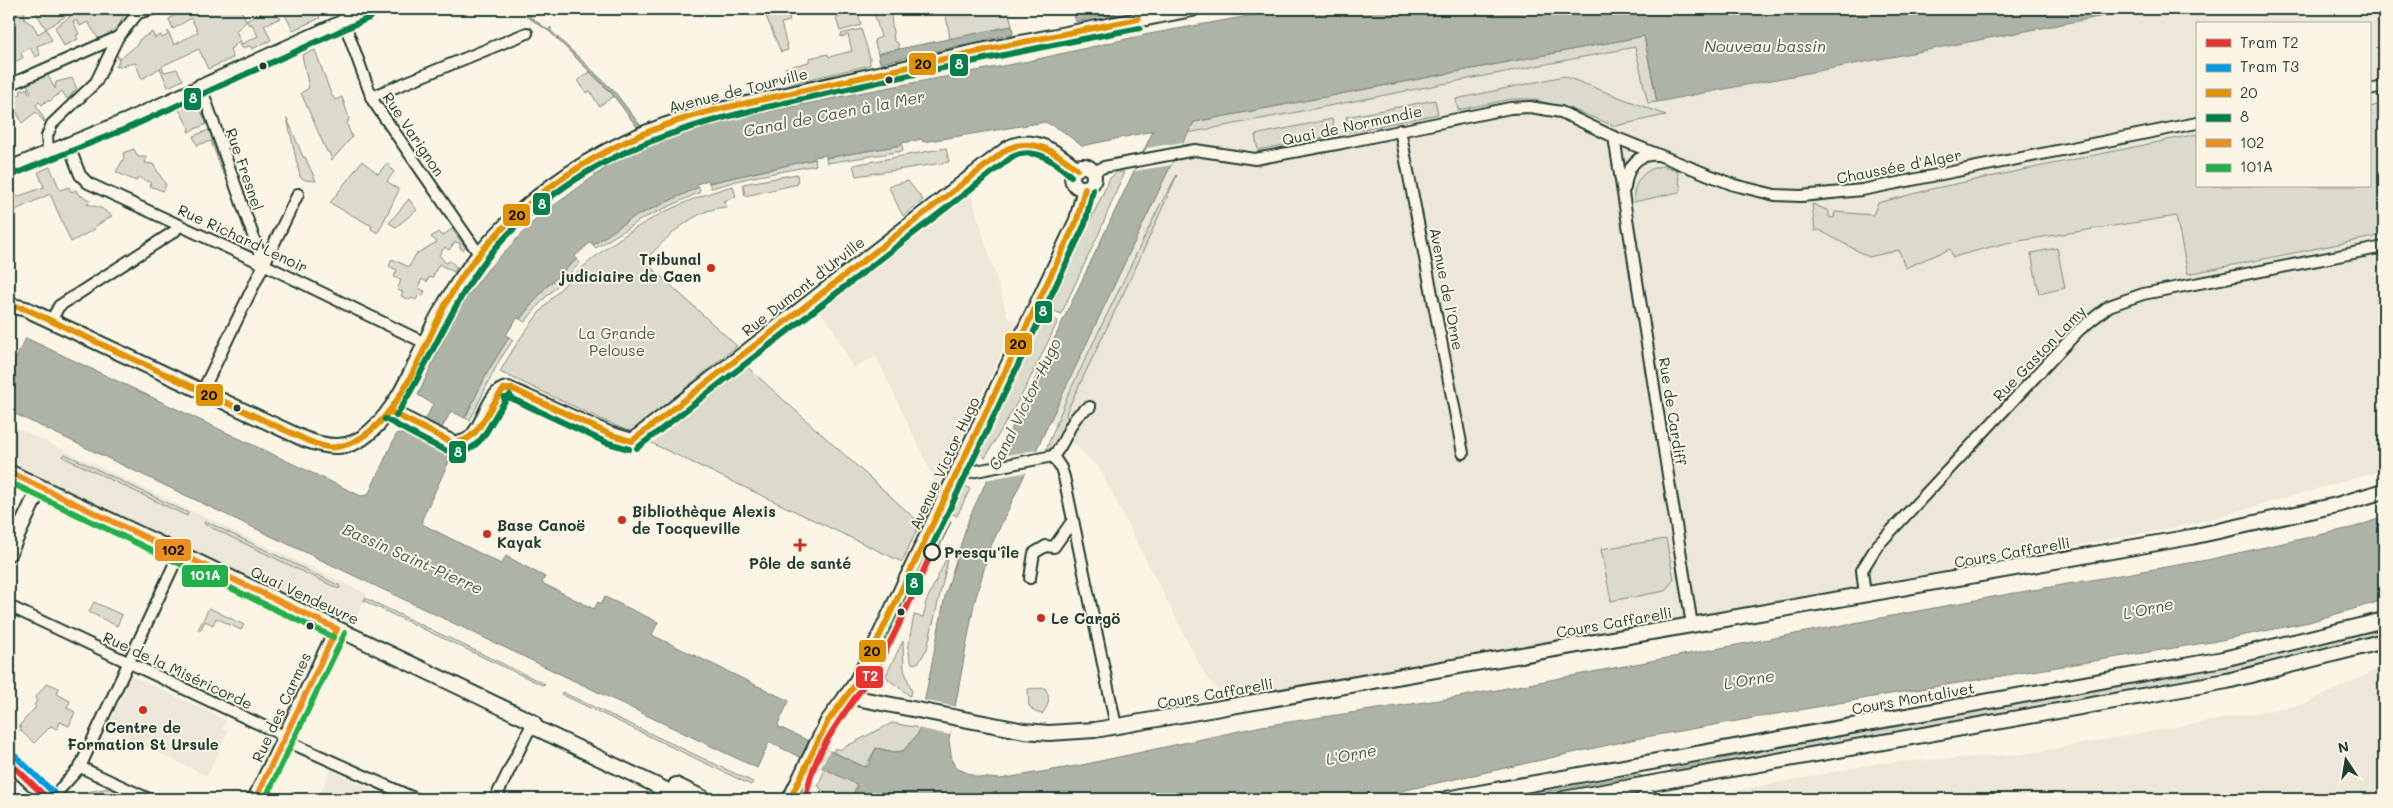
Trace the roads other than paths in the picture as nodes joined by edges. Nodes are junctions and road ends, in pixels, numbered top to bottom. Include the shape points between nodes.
1 (152, 9) edge
2 (367, 9) edge
3 (1192, 9) edge
4 (139, 11) edge
5 (1138, 14) edge
6 (343, 19) junction
7 (527, 33) dead end
8 (118, 37) junction
9 (9, 84) edge
10 (200, 84) junction
11 (2384, 87) edge
12 (2370, 90) edge
13 (371, 96) junction
14 (2196, 123) edge
15 (1400, 130) junction
16 (1614, 136) junction
17 (68, 143) junction
18 (48, 150) junction
19 (1661, 156) junction
20 (9, 167) edge
21 (1077, 168) junction
22 (1093, 172) junction
23 (1085, 188) junction
24 (298, 194) dead end
25 (1624, 201) junction
26 (179, 225) junction
27 (2384, 247) edge
28 (479, 254) junction
29 (263, 264) junction
30 (9, 305) edge
31 (51, 321) junction
32 (425, 343) junction
33 (202, 392) junction
34 (1090, 407) dead end
35 (389, 411) junction
36 (1463, 453) dead end
37 (1053, 456) junction
38 (9, 472) edge
39 (956, 475) junction
40 (40, 487) junction
41 (2384, 491) edge
42 (1073, 520) junction
43 (9, 553) edge
44 (180, 554) junction
45 (1030, 578) dead end
46 (1865, 595) junction
47 (9, 606) edge
48 (2384, 620) edge
49 (1692, 625) junction
50 (336, 629) junction
51 (2384, 641) edge
52 (128, 663) junction
53 (846, 696) junction
54 (533, 722) junction
55 (1116, 726) junction
56 (285, 738) junction
57 (80, 767) junction
58 (9, 783) edge
59 (791, 798) edge
60 (26, 799) edge
61 (51, 799) edge
62 (149, 799) edge
63 (255, 799) edge
64 (416, 799) edge
65 (494, 799) edge
66 (685, 799) edge
67 (705, 799) edge
68 (1446, 799) edge
69 (1563, 799) edge

1 - 4 street
2 - 6 street
3 - 5 street, Avenue de Tourville
4 - 8 street
5 - 28 street, Avenue de Tourville via 675,121 618,145 572,172 512,219
6 - 10 street
6 - 13 street, Rue Varignon
7 - 13 street
8 - 9 street
8 - 18 street via 96,82 52,124 47,136
10 - 17 street
10 - 29 street, Rue Fresnel
11 - 12 street
13 - 28 street, Rue Varignon
14 - 19 street, Chaussée d'Alger via 1827,195 1775,195 1734,185
15 - 16 street, Quai de Normandie via 1530,107 1561,112
15 - 22 street, Quai de Normandie via 1255,159 1195,150 1104,167
15 - 36 street, Avenue de l'Orne
16 - 19 street, Chaussée d'Alger
16 - 25 street, Rue de Cardiff
17 - 18 street
17 - 26 street, Rue Richard Lenoir via 80,175 88,182
18 - 20 street
19 - 25 street, Rue de Cardiff via 1650,155 1634,162 1626,176
21 - 22 street via 1086,166
21 - 23 street via 1073,174 1074,183
21 - 35 street, Rue Dumont d'Urville via 1057,153 1030,143 1011,146 632,441 609,434 513,389 504,389 495,398 475,433 457,443
22 - 23 street via 1094,181
23 - 39 street, Avenue Victor Hugo via 1077,220
24 - 29 street
25 - 49 street, Rue de Cardiff
26 - 29 street, Rue Richard Lenoir
26 - 31 street via 175,231 59,306
27 - 46 street, Rue Gaston Lamy via 2143,294 2109,306 2067,342 1877,546 1862,570
28 - 32 street, Avenue de Tourville via 449,297
29 - 32 street, Rue Richard Lenoir
29 - 33 street
30 - 31 street, Avenue de Tourville
31 - 33 street, Avenue de Tourville
32 - 35 street, Avenue de Tourville
33 - 35 street, Avenue de Tourville via 304,439 329,447 358,441
34 - 37 street via 1078,413
37 - 39 street
37 - 42 street via 1061,468
38 - 40 street, Quai Vendeuvre
39 - 53 street, Avenue Victor Hugo via 904,576 861,673
40 - 43 street
40 - 44 street, Quai Vendeuvre
41 - 46 street, Cours Caffarelli via 2337,505 2191,537
42 - 45 street via 1054,546 1046,546 1034,553
42 - 55 street
44 - 50 street, Quai Vendeuvre
44 - 52 street
46 - 49 street, Cours Caffarelli
47 - 52 street, Rue de la Miséricorde
48 - 68 street, Cours Montalivet via 2223,659
49 - 55 street, Cours Caffarelli
50 - 54 street, Quai Vendeuvre
50 - 56 street, Rue des Carmes
51 - 69 street via 2227,681
52 - 56 street, Rue de la Miséricorde
52 - 57 street
53 - 55 street, Cours Caffarelli via 1024,731 1069,733
53 - 59 street, Avenue Victor Hugo via 832,714
54 - 65 street
54 - 66 street, Quai Vendeuvre via 536,728
54 - 67 street, Quai Vendeuvre via 540,721
56 - 63 street, Rue des Carmes
56 - 64 street, Rue de la Miséricorde
57 - 61 street
57 - 62 street
58 - 60 street

